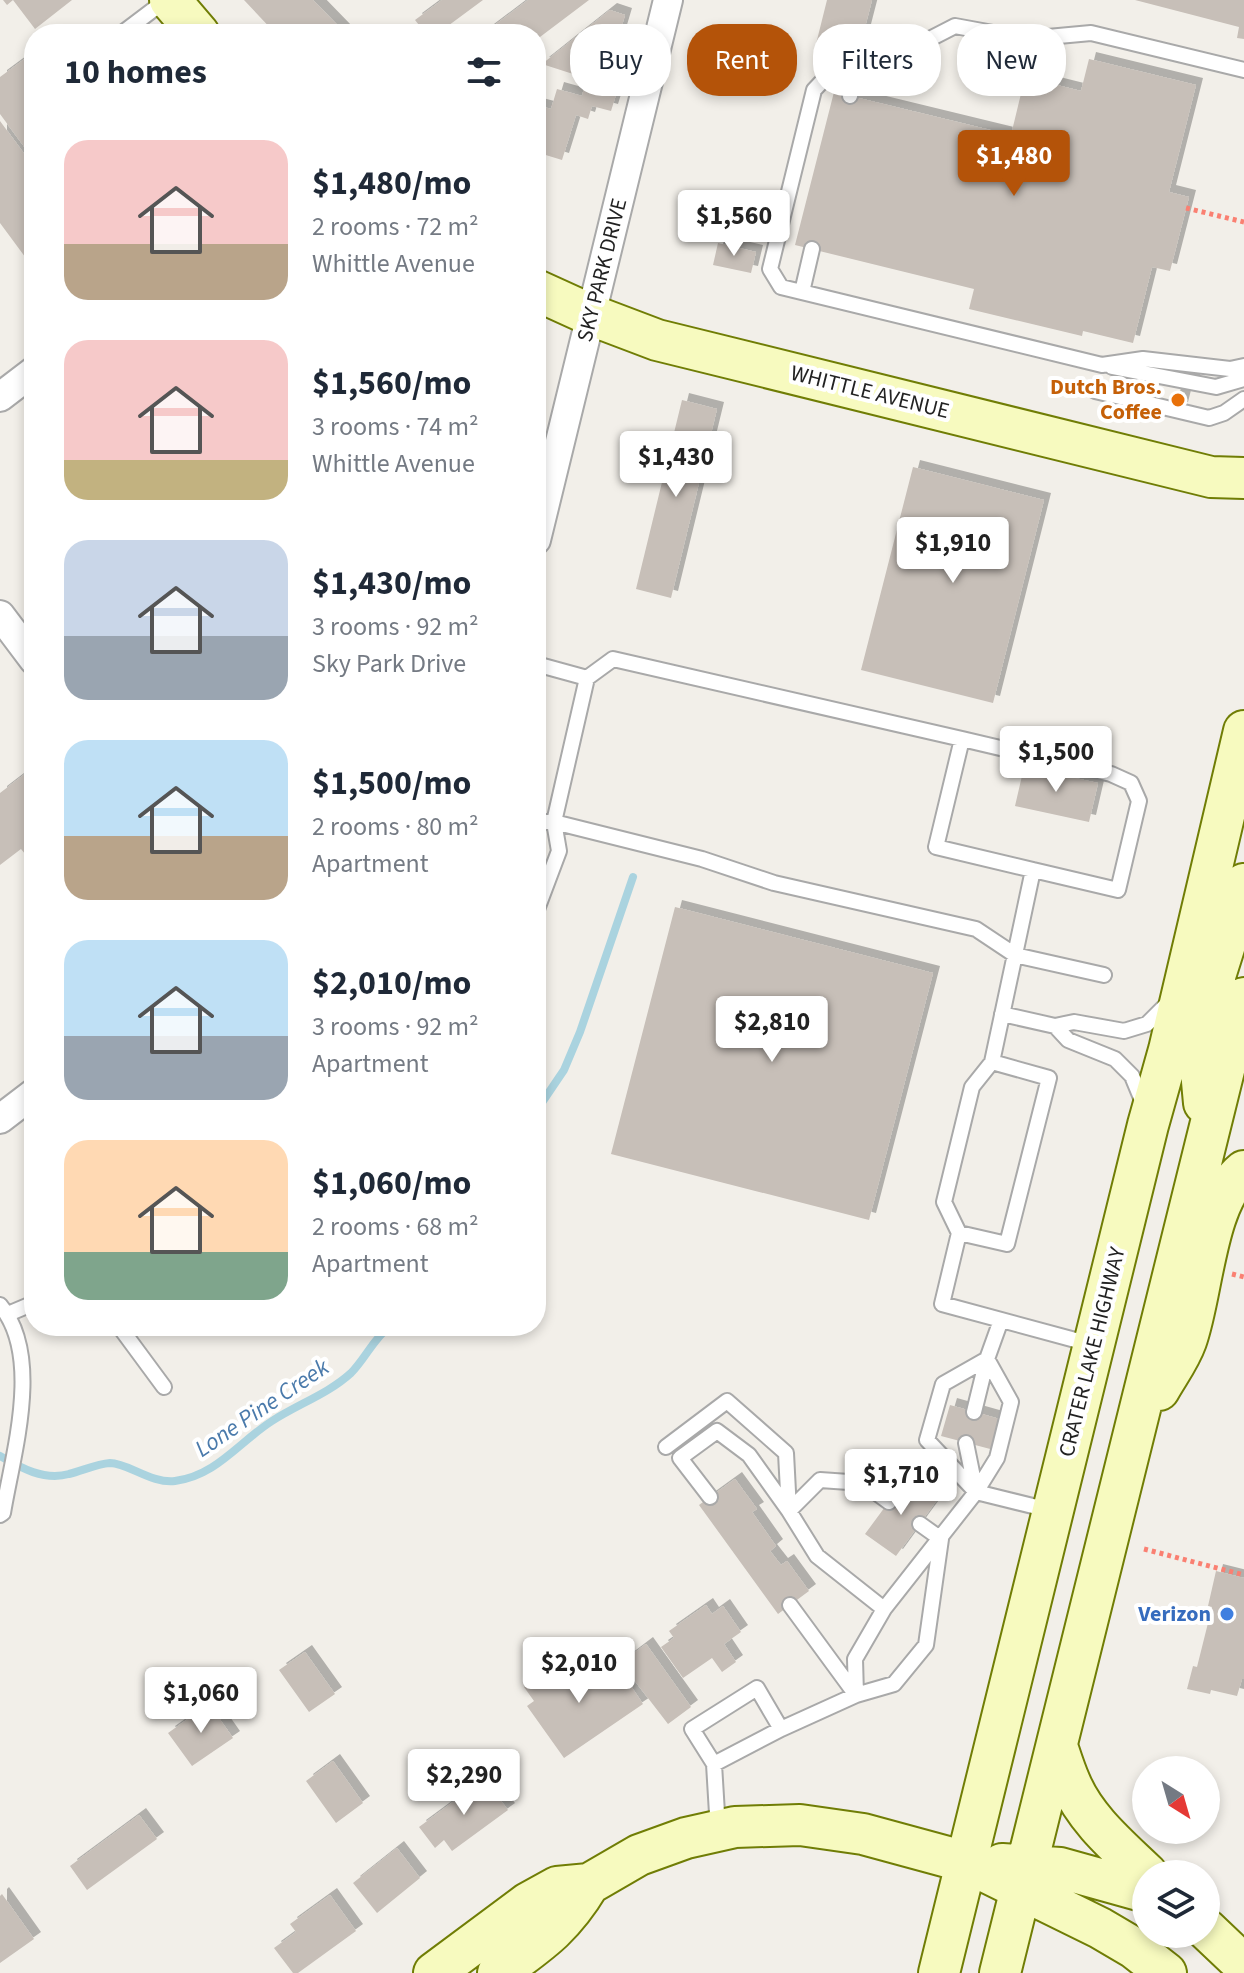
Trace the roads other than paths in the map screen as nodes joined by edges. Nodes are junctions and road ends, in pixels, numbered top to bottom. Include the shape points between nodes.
1 (168, 0) edge
2 (668, 0) edge
3 (135, 24) edge
4 (190, 24) edge
5 (941, 33) edge
6 (1244, 70) edge
7 (813, 94) edge
8 (812, 249) dead end
9 (802, 292) junction
10 (546, 295) edge
11 (591, 315) junction
12 (1102, 365) junction
13 (1244, 366) edge
14 (24, 379) edge
15 (1244, 379) edge
16 (1095, 391) dead end
17 (0, 397) edge
18 (1244, 399) edge
19 (1227, 477) edge
20 (546, 499) edge
21 (1244, 506) edge
22 (0, 615) edge
23 (24, 647) edge
24 (546, 667) edge
25 (587, 678) junction
26 (1244, 731) edge
27 (962, 739) junction
28 (546, 822) edge
29 (554, 822) junction
30 (1033, 870) junction
31 (1244, 884) edge
32 (546, 885) edge
33 (1015, 955) junction
34 (1104, 975) dead end
35 (1183, 988) junction
36 (1244, 998) edge
37 (1002, 1014) junction
38 (1055, 1026) junction
39 (1227, 1058) junction
40 (992, 1062) junction
41 (24, 1101) edge
42 (1244, 1102) edge
43 (0, 1119) edge
44 (1148, 1125) junction
45 (1207, 1135) junction
46 (1244, 1171) edge
47 (959, 1233) junction
48 (24, 1305) edge
49 (4, 1310) edge
50 (1001, 1320) junction
51 (126, 1336) edge
52 (1094, 1345) junction
53 (987, 1359) junction
54 (164, 1387) dead end
55 (974, 1412) dead end
56 (1135, 1432) junction
57 (966, 1443) dead end
58 (666, 1447) dead end
59 (976, 1492) junction
60 (710, 1497) dead end
61 (889, 1502) dead end
62 (789, 1511) junction
63 (1053, 1511) junction
64 (0, 1515) edge
65 (920, 1524) dead end
66 (941, 1539) junction
67 (790, 1605) dead end
68 (884, 1609) junction
69 (856, 1695) junction
70 (781, 1729) junction
71 (1057, 1746) junction
72 (714, 1764) junction
73 (718, 1831) junction
74 (1132, 1860) edge
75 (966, 1862) junction
76 (1024, 1878) junction
77 (589, 1884) junction
78 (1132, 1888) edge
79 (1220, 1942) edge
80 (1244, 1965) edge
81 (434, 1973) edge
82 (498, 1973) edge
83 (939, 1973) edge
84 (1000, 1973) edge
85 (1166, 1973) edge

1 - 3 lane
1 - 4 main road
2 - 11 street, SKY PARK DRIVE
5 - 6 lane via 955,26 1026,39 1091,33
7 - 9 lane via 770,269 781,287
8 - 9 lane
9 - 12 lane
10 - 11 main road, WHITTLE AVENUE
11 - 19 main road, WHITTLE AVENUE via 657,340
11 - 20 street, SKY PARK DRIVE
12 - 13 lane via 1143,359
12 - 15 lane via 1216,387
14 - 17 street
16 - 18 lane via 1209,418
19 - 21 main road
22 - 23 street
24 - 25 lane
25 - 27 lane via 613,659
25 - 29 lane
26 - 35 main road, CRATER LAKE HIGHWAY
27 - 30 lane via 936,847
27 - 30 lane via 1131,783 1139,801 1118,890
28 - 29 lane
29 - 32 lane via 559,851
29 - 33 lane via 774,883 976,929
30 - 33 lane
31 - 45 main road via 1199,1049
33 - 34 lane
33 - 37 lane
35 - 38 lane via 1147,1024 1124,1031 1074,1022
35 - 44 main road, CRATER LAKE HIGHWAY
36 - 39 main road
37 - 38 lane
37 - 40 lane
38 - 44 lane via 1068,1040 1115,1059 1132,1076
39 - 42 main road
39 - 45 main road
40 - 47 lane via 972,1087 944,1202
40 - 47 lane via 1049,1078 1007,1244
41 - 43 street
44 - 52 main road, CRATER LAKE HIGHWAY
45 - 56 main road
46 - 56 main road via 1220,1204 1186,1342
47 - 50 lane via 942,1304
48 - 49 lane
49 - 64 lane via 20,1342 24,1383
50 - 52 lane
50 - 53 lane
51 - 54 lane
52 - 63 main road, CRATER LAKE HIGHWAY
53 - 55 lane
53 - 59 lane via 1011,1402 997,1458
53 - 59 lane via 943,1384 927,1440
56 - 71 main road
57 - 59 lane
58 - 62 lane via 727,1401 786,1453
59 - 63 lane
59 - 66 lane
60 - 62 lane via 680,1458 717,1431 749,1455
61 - 62 lane via 863,1483 820,1480
62 - 68 lane via 817,1556
63 - 75 main road, CRATER LAKE HIGHWAY
65 - 66 lane
66 - 68 lane
66 - 69 lane via 926,1645 894,1684
67 - 69 lane
68 - 69 lane via 855,1659
69 - 70 lane
70 - 72 lane
70 - 72 lane via 757,1688 692,1729
71 - 74 main road via 1079,1800
71 - 76 main road
72 - 73 lane
73 - 75 main road via 800,1825 863,1834
73 - 77 main road via 639,1855
75 - 76 main road
75 - 83 main road, CRATER LAKE HIGHWAY
76 - 78 main road via 1060,1868
76 - 84 main road
76 - 85 main road
77 - 81 main road via 557,1887 528,1903
77 - 82 main road via 556,1930
79 - 80 main road

